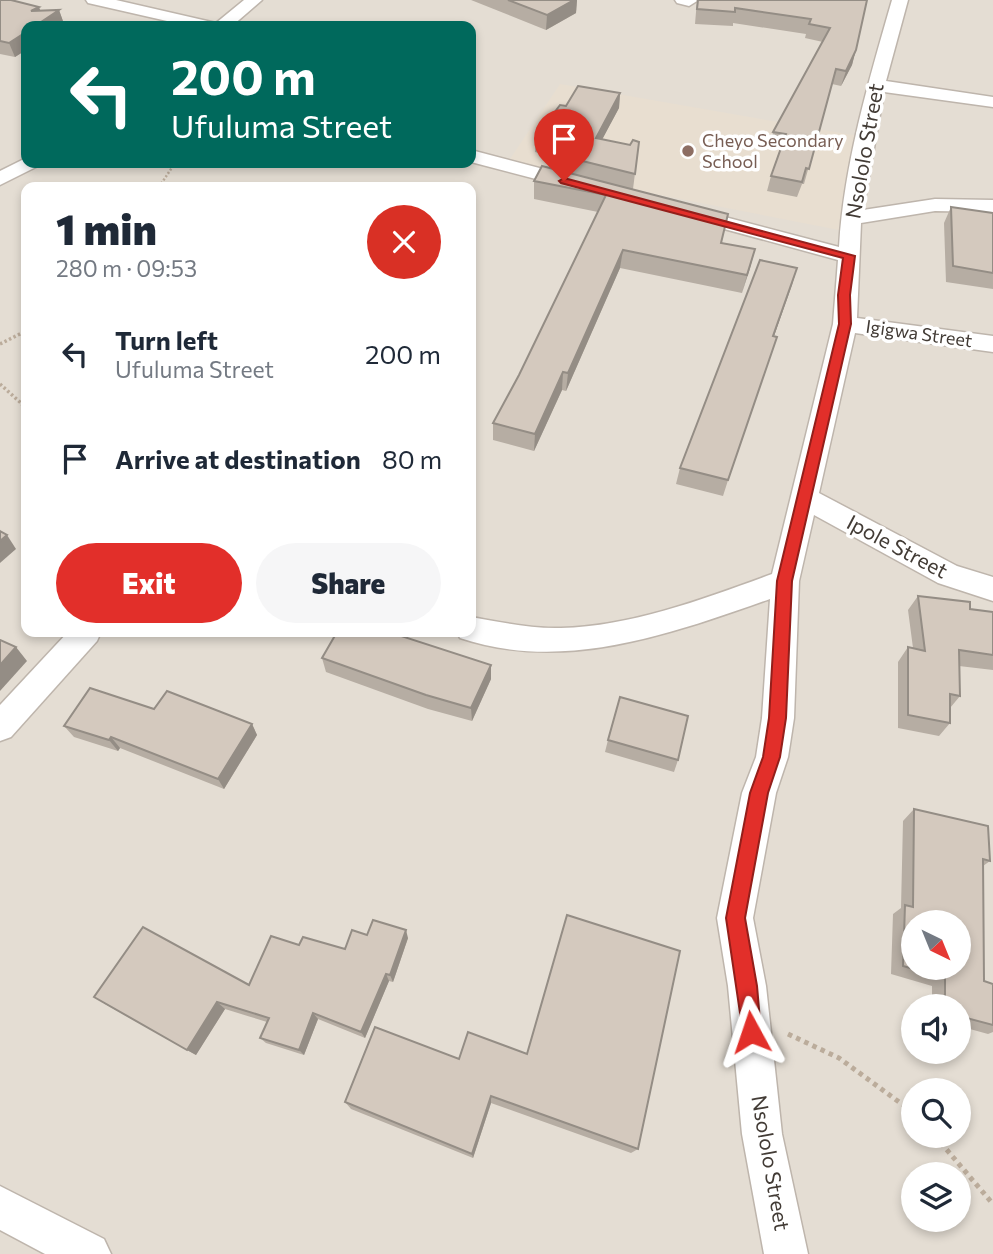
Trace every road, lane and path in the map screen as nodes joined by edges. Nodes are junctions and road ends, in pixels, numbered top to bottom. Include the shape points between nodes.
1 (94, 0) edge
2 (254, 0) edge
3 (683, 0) edge
4 (900, 0) edge
5 (689, 1) edge
6 (188, 21) edge
7 (228, 21) edge
8 (876, 85) junction
9 (993, 102) edge
10 (0, 152) edge
11 (476, 157) edge
12 (21, 159) edge
13 (21, 165) edge
14 (0, 178) edge
15 (594, 189) edge
16 (661, 206) edge
17 (993, 206) edge
18 (850, 218) junction
19 (849, 256) junction
20 (845, 324) junction
21 (21, 334) edge
22 (0, 344) edge
23 (993, 344) edge
24 (0, 384) edge
25 (21, 403) edge
26 (804, 497) junction
27 (785, 581) junction
28 (993, 589) edge
29 (476, 630) edge
30 (81, 637) edge
31 (0, 727) edge
32 (751, 1032) junction
33 (901, 1103) edge
34 (945, 1148) edge
35 (993, 1204) edge
36 (0, 1207) edge
37 (89, 1254) edge
38 (786, 1254) edge

1 - 6 street
2 - 7 street
3 - 5 street
4 - 8 street, Nsololo Street
8 - 9 street
8 - 18 street, Nsololo Street
10 - 12 street
11 - 15 street
13 - 14 street
16 - 19 street
17 - 18 street via 935,205
18 - 19 street, Nsololo Street
19 - 20 street, Nsololo Street
20 - 23 street, Igigwa Street
20 - 26 street, Nsololo Street
21 - 22 path
24 - 25 path
26 - 27 street, Nsololo Street
26 - 28 street, Ipole Street via 948,575
27 - 29 street via 714,608 571,640
27 - 32 street, Nsololo Street via 778,718 735,918
30 - 31 street
32 - 33 path via 777,1030 803,1039 864,1073
32 - 38 street, Nsololo Street via 762,1134
34 - 35 path
36 - 37 street

